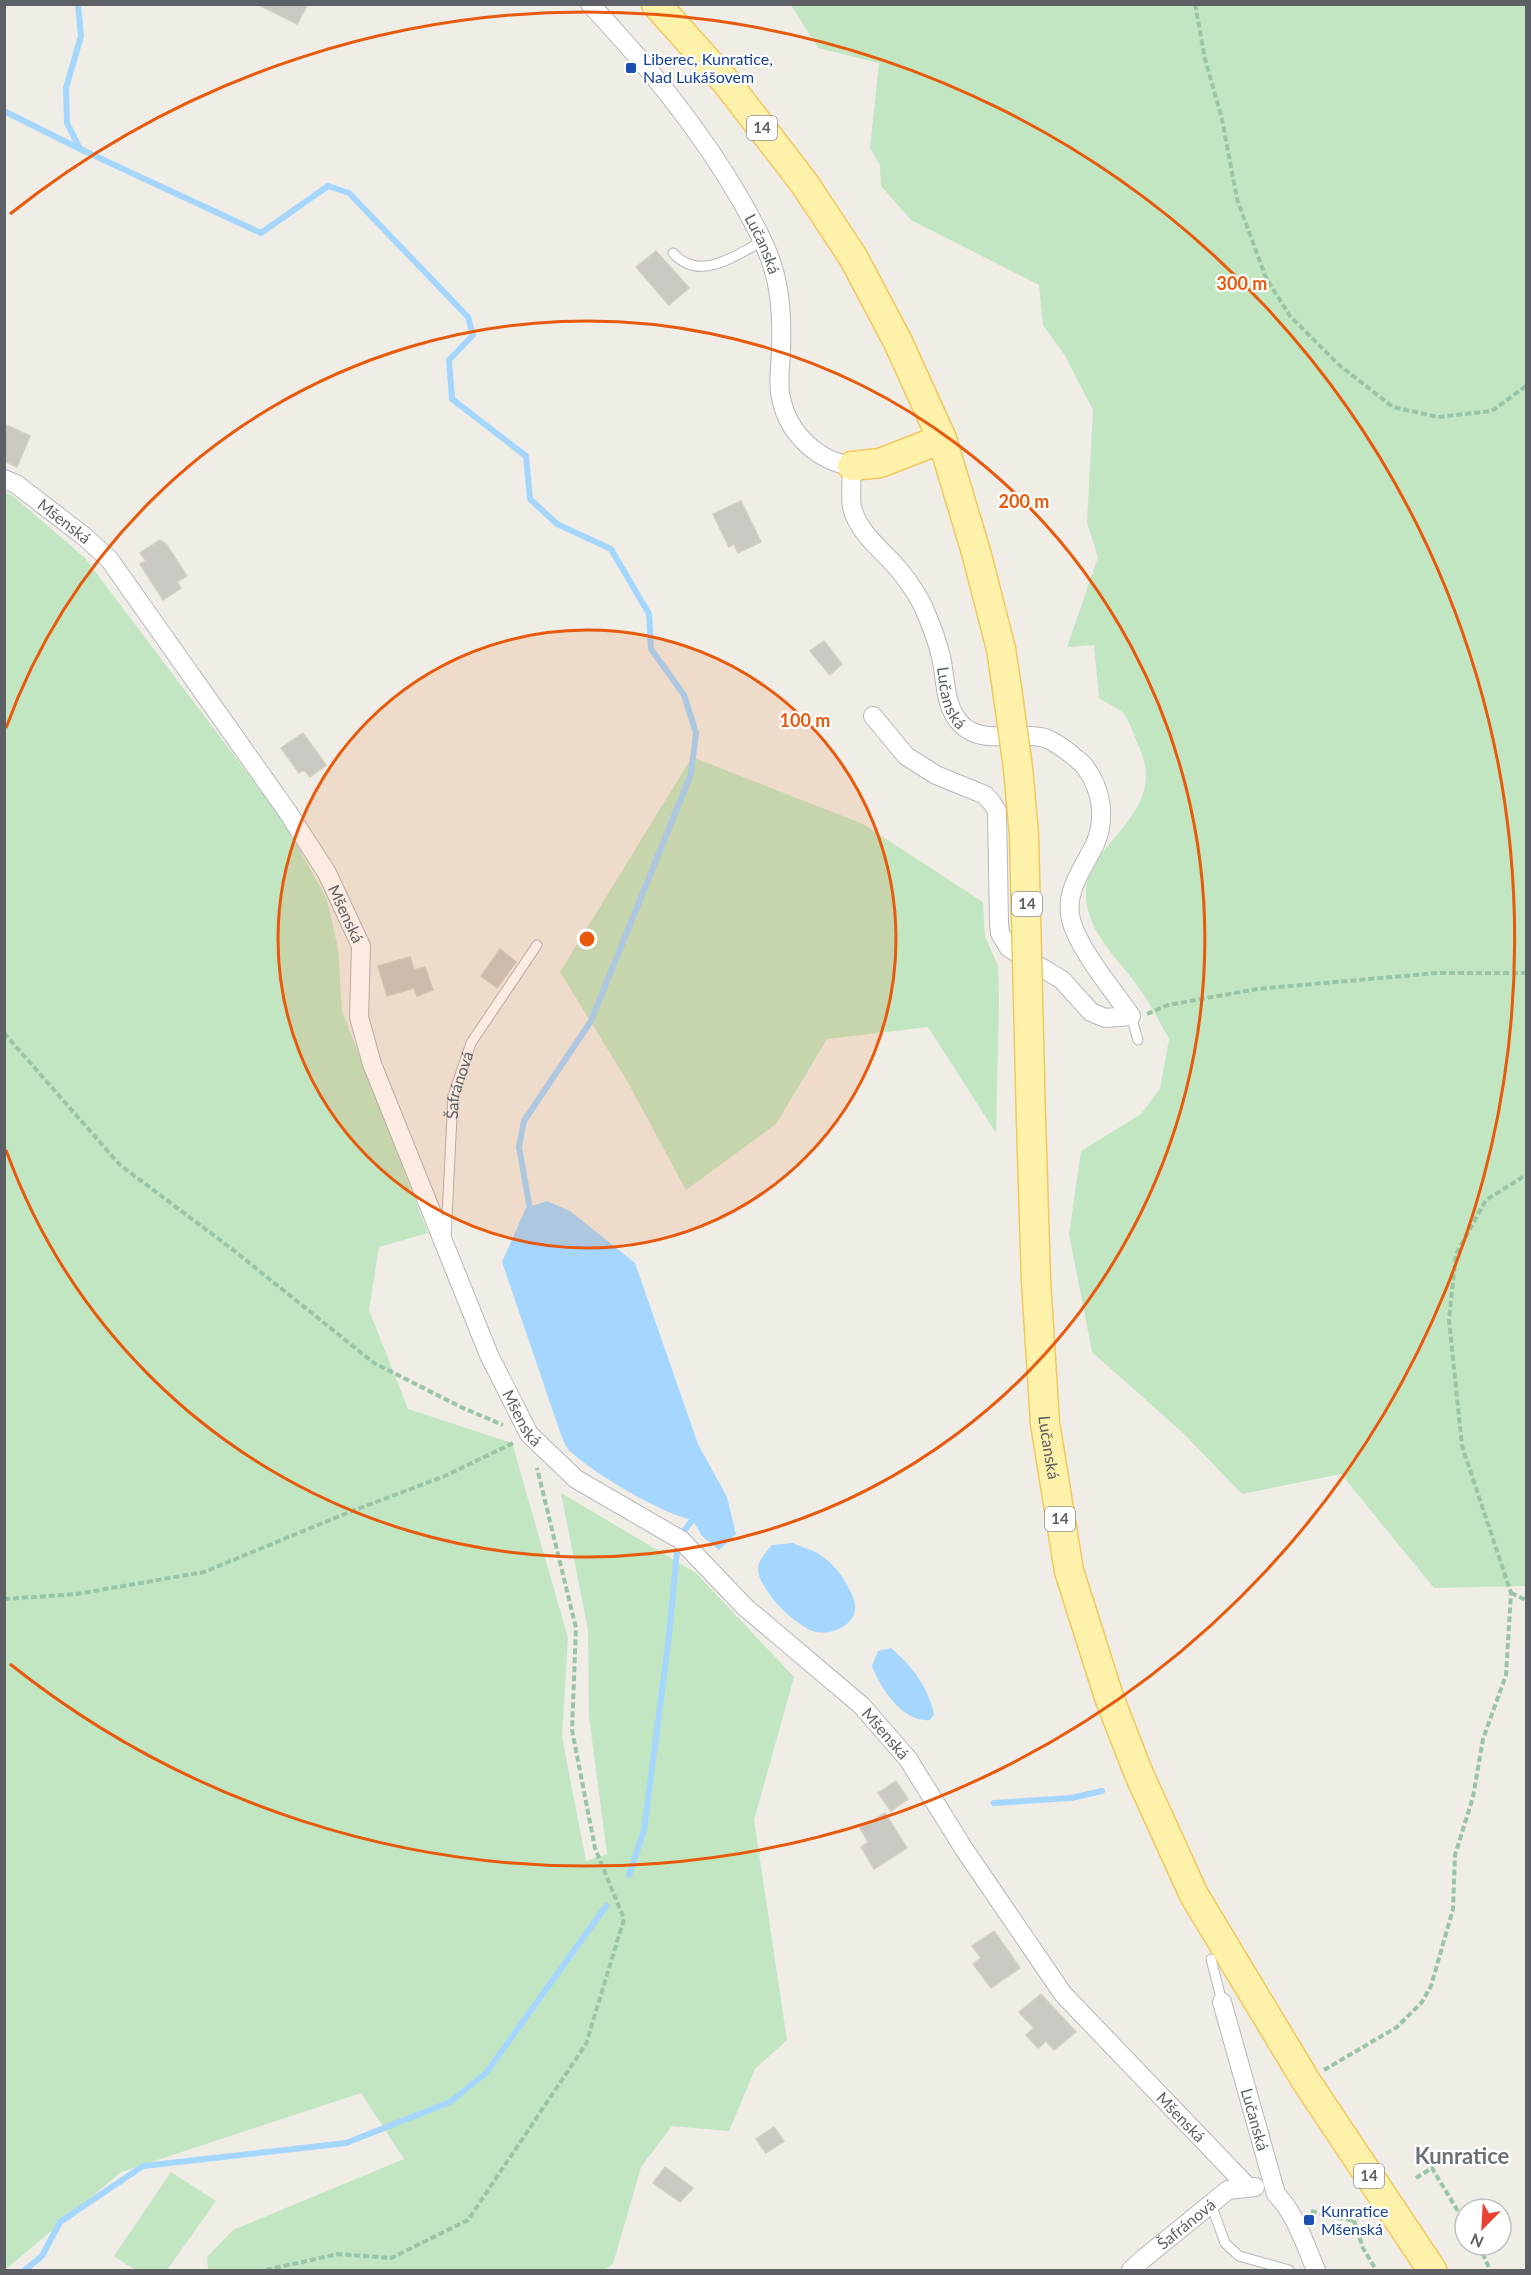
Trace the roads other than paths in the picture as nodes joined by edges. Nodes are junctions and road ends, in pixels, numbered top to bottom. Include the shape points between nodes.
1 (590, 4) edge
2 (656, 4) edge
3 (763, 241) junction
4 (672, 253) dead end
5 (942, 439) junction
6 (852, 466) junction
7 (4, 478) edge
8 (873, 716) dead end
9 (537, 945) dead end
10 (1131, 1016) junction
11 (1138, 1040) dead end
12 (445, 1246) junction
13 (1211, 1959) dead end
14 (1222, 2002) joint
15 (1247, 2186) junction
16 (1276, 2194) junction
17 (1211, 2204) junction
18 (1131, 2271) edge
19 (1289, 2271) edge
20 (1316, 2271) edge
21 (1432, 2271) edge

1 - 3 street, Lučanská via 682,110 728,178
2 - 5 main road, 14 via 727,83 804,183 853,257 898,342
3 - 4 lane via 709,267 686,264
3 - 6 street, Lučanská via 778,289 778,380 789,421 802,440 819,454
5 - 6 main road via 880,463
5 - 21 main road, Lučanská / 14, bridge via 998,638 1018,768 1024,835 1036,1281 1045,1423 1069,1571 1109,1697 1194,1895 1306,2081
6 - 10 street, Lučanská via 852,506 858,524 901,572 921,603 934,631 952,711 961,725 986,736 1043,737 1058,744 1084,766 1098,790 1099,832 1074,880 1071,919 1080,941
7 - 12 street, Mšenská via 109,559 327,873 361,946 359,1017 372,1064
8 - 10 street via 906,756 936,775 985,795 997,811 999,924 1009,948 1062,980 1097,1016
9 - 12 lane, Šafránová via 471,1043 453,1096
10 - 11 lane
12 - 15 street, Mšenská via 489,1355 530,1434 576,1479 681,1540 746,1607 861,1705 909,1759 964,1849 1063,1994
13 - 14 lane, Lučanská
14 - 16 street, Lučanská
15 - 16 street
15 - 17 street, Šafránová via 1228,2190
16 - 20 street, Lučanská via 1291,2213
17 - 18 street, Šafránová
17 - 19 lane via 1225,2243 1239,2256

